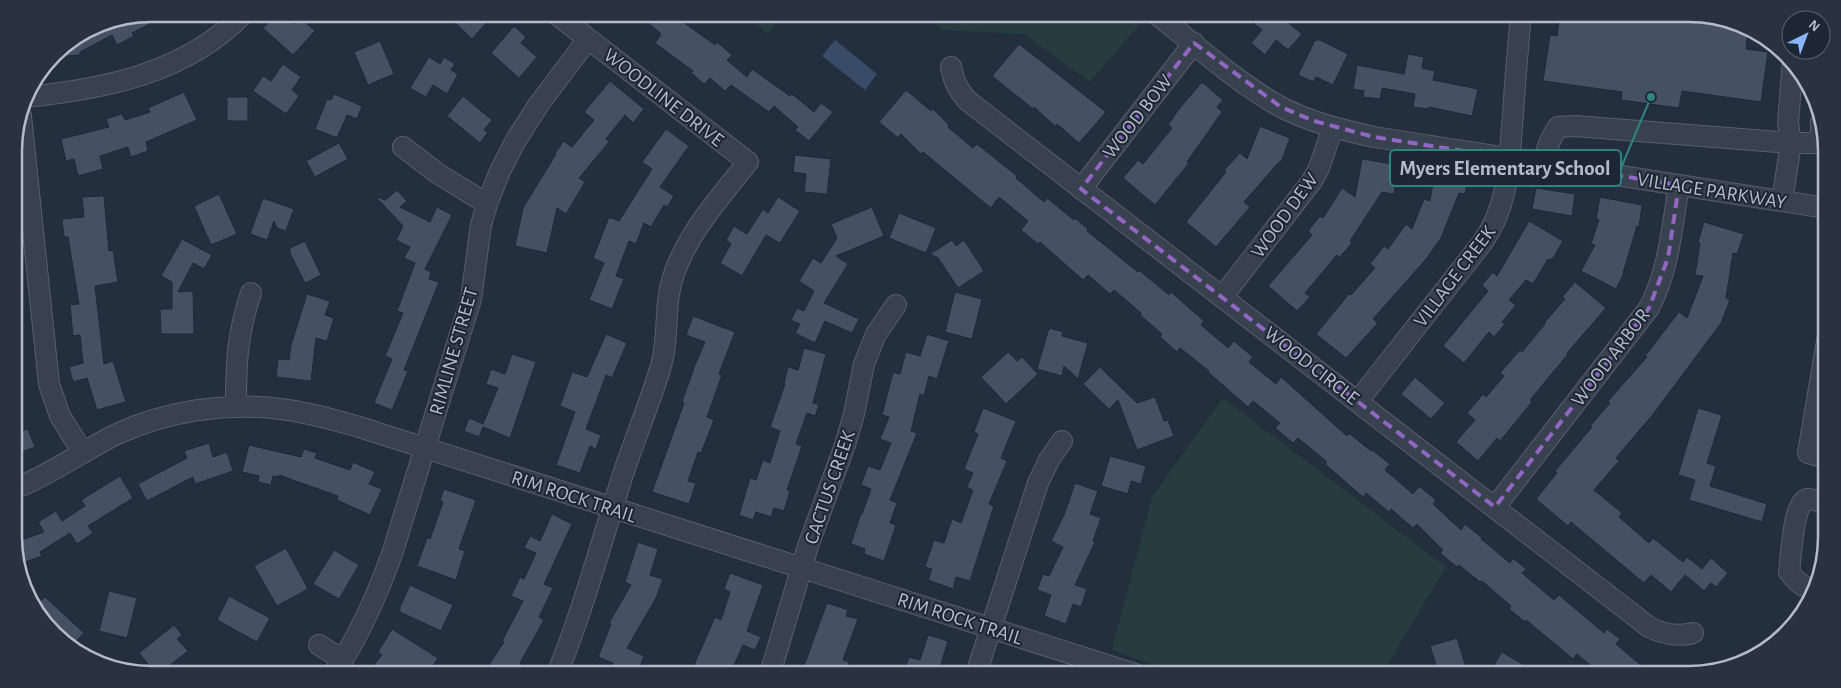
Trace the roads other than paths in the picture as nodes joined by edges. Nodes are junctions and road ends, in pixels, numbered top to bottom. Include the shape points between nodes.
1 (1167, 22) edge
2 (1520, 22) edge
3 (234, 23) edge
4 (567, 23) edge
5 (588, 39) junction
6 (1194, 43) junction
7 (951, 67) dead end
8 (1792, 73) edge
9 (36, 95) edge
10 (1333, 127) junction
11 (23, 139) edge
12 (1791, 143) junction
13 (1818, 143) edge
14 (403, 147) dead end
15 (1509, 157) junction
16 (1545, 163) junction
17 (1679, 185) junction
18 (1081, 189) junction
19 (1782, 201) junction
20 (487, 204) junction
21 (1819, 207) edge
22 (251, 293) dead end
23 (1223, 296) junction
24 (896, 305) dead end
25 (1819, 388) edge
26 (1358, 401) junction
27 (236, 407) junction
28 (1062, 441) dead end
29 (425, 448) junction
30 (83, 453) junction
31 (1819, 456) edge
32 (22, 485) edge
33 (1819, 502) edge
34 (612, 508) junction
35 (1494, 508) junction
36 (801, 568) junction
37 (1808, 588) edge
38 (991, 627) junction
39 (1693, 633) dead end
40 (319, 645) dead end
41 (979, 665) edge
42 (1109, 665) edge
43 (337, 666) edge
44 (339, 666) edge
45 (560, 666) edge
46 (772, 666) edge

1 - 6 street, VILLAGE PARKWAY
2 - 15 street, VILLAGE CREEK
3 - 9 street via 205,46 180,60 135,78 98,88
4 - 5 street, WOODLINE DRIVE
5 - 20 street, RIMLINE STREET via 516,140
5 - 34 street, WOODLINE DRIVE via 748,162 699,225 677,268 670,293 661,367
6 - 10 street, VILLAGE PARKWAY via 1238,79 1281,107
6 - 18 street, WOOD BOW
7 - 18 street, WOOD CIRCLE via 953,80 968,101
8 - 12 street via 1788,123
10 - 15 street, VILLAGE PARKWAY via 1374,137
10 - 23 street, WOOD DEW via 1312,180
11 - 30 street via 50,384 60,416
12 - 13 street
12 - 16 street via 1558,126 1546,149
12 - 19 street
14 - 20 street
15 - 16 street, VILLAGE PARKWAY
15 - 26 street, VILLAGE CREEK via 1503,198 1491,230
16 - 17 street, VILLAGE PARKWAY
17 - 19 street, VILLAGE PARKWAY
17 - 35 street, WOOD ARBOR via 1668,258 1661,283 1648,308
18 - 23 street, WOOD CIRCLE
19 - 21 street, VILLAGE PARKWAY
20 - 29 street, RIMLINE STREET via 471,299
22 - 27 street via 236,355
23 - 26 street, WOOD CIRCLE
24 - 36 street, CACTUS CREEK via 885,320 864,364 845,445
25 - 31 street via 1808,453
26 - 35 street, WOOD CIRCLE
27 - 29 street, RIM ROCK TRAIL via 301,412
27 - 30 street, RIM ROCK TRAIL via 199,410 146,423 117,434
28 - 38 street via 1048,460 1038,483
29 - 34 street, RIM ROCK TRAIL
29 - 44 street, RIMLINE STREET via 378,593
30 - 32 street, RIM ROCK TRAIL
33 - 37 street via 1808,499 1796,511 1789,572 1796,582
34 - 36 street, RIM ROCK TRAIL
34 - 45 street
35 - 39 street, WOOD CIRCLE via 1649,627 1683,636
36 - 38 street, RIM ROCK TRAIL
36 - 46 street, CACTUS CREEK
38 - 41 street
38 - 42 street, RIM ROCK TRAIL
40 - 43 street

